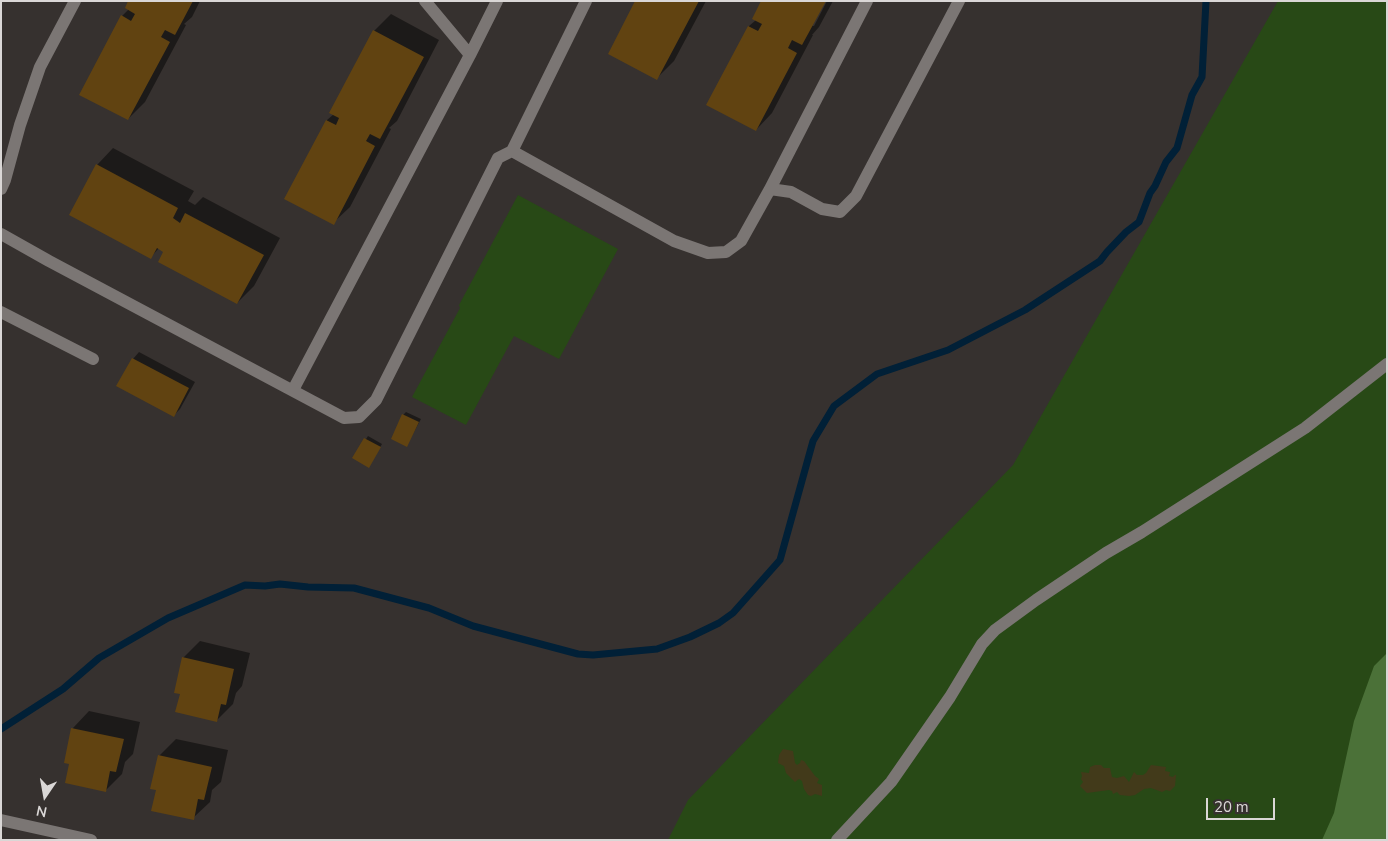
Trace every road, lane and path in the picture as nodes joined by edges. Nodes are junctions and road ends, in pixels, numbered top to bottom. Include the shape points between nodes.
1 (75, 1) edge
2 (425, 1) edge
3 (497, 1) edge
4 (586, 1) edge
5 (867, 1) edge
6 (959, 1) edge
7 (470, 55) junction
8 (512, 151) junction
9 (1, 189) edge
10 (770, 190) junction
11 (1, 234) edge
12 (1, 312) edge
13 (93, 359) dead end
14 (1387, 364) edge
15 (293, 390) junction
16 (1, 820) edge
17 (91, 840) edge
18 (837, 840) edge

1 - 9 lane via 40,67
2 - 7 lane
3 - 7 lane
4 - 8 lane
5 - 10 lane
6 - 10 lane via 856,196 840,212 822,208 791,192
7 - 15 lane
8 - 10 lane via 674,241 708,253 726,252 741,241
8 - 15 lane via 498,158 376,400 359,417 344,418
11 - 15 lane
12 - 13 lane
14 - 18 lane via 1305,428 1106,553 995,630 982,644 891,782
16 - 17 lane

